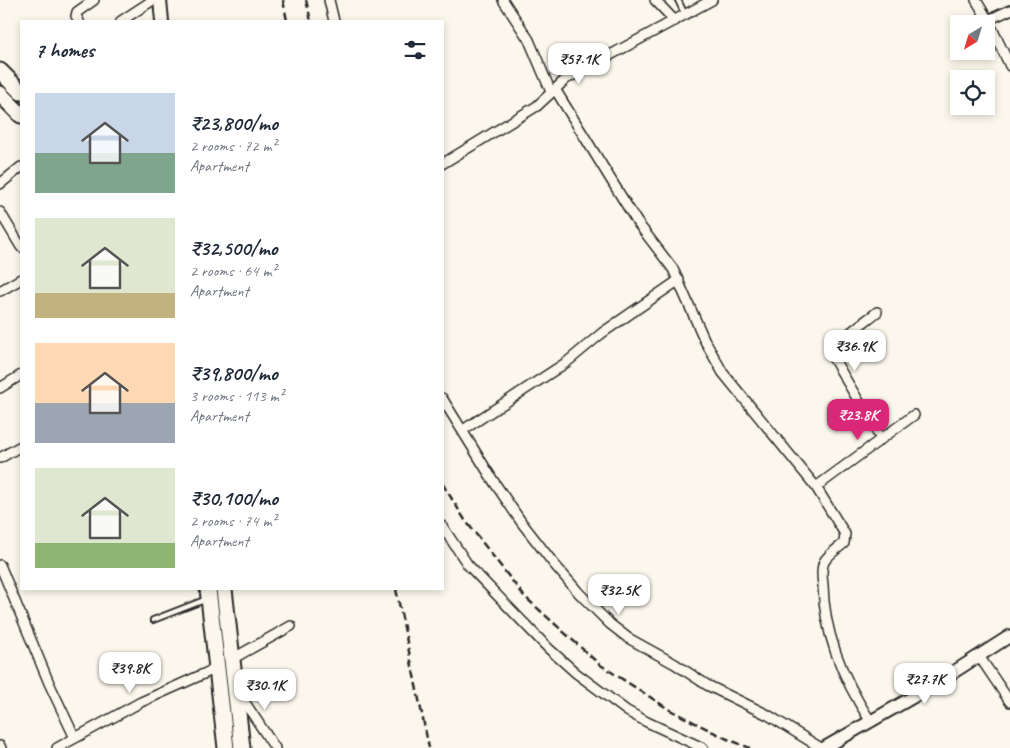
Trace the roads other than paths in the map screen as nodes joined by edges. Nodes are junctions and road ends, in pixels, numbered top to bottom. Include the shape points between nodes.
1 (94, 0) edge
2 (153, 0) edge
3 (160, 0) edge
4 (329, 0) edge
5 (503, 0) edge
6 (655, 0) edge
7 (678, 0) edge
8 (712, 0) edge
9 (976, 0) edge
10 (1010, 10) edge
11 (684, 15) junction
12 (985, 15) edge
13 (995, 17) edge
14 (78, 20) edge
15 (123, 20) edge
16 (162, 20) edge
17 (334, 20) edge
18 (675, 21) junction
19 (995, 35) edge
20 (1010, 66) edge
21 (0, 71) edge
22 (553, 90) junction
23 (20, 91) edge
24 (0, 94) edge
25 (20, 114) edge
26 (444, 163) edge
27 (20, 168) edge
28 (0, 184) edge
29 (0, 212) edge
30 (20, 245) edge
31 (20, 280) edge
32 (678, 280) junction
33 (0, 291) edge
34 (877, 312) dead end
35 (20, 376) edge
36 (1, 386) edge
37 (444, 401) edge
38 (914, 415) dead end
39 (463, 430) junction
40 (882, 439) junction
41 (20, 447) edge
42 (0, 458) edge
43 (816, 487) junction
44 (444, 529) edge
45 (0, 565) edge
46 (224, 590) edge
47 (209, 594) edge
48 (153, 620) dead end
49 (291, 626) dead end
50 (1010, 636) edge
51 (979, 656) junction
52 (232, 659) junction
53 (217, 668) junction
54 (235, 688) junction
55 (1010, 702) edge
56 (871, 722) junction
57 (75, 738) junction
58 (57, 748) edge
59 (226, 748) edge
60 (242, 748) edge
61 (275, 748) edge
62 (703, 748) edge
63 (823, 748) edge

1 - 14 street via 77,12
2 - 15 street
3 - 16 main road
4 - 17 street
5 - 22 street via 529,40
6 - 18 street
7 - 11 lane
8 - 11 street
9 - 12 street
10 - 13 street
11 - 18 street
18 - 22 street via 566,79
19 - 20 street
21 - 23 highway
22 - 26 street via 537,106
22 - 32 street
24 - 25 highway
27 - 28 street
29 - 30 street
31 - 33 street
32 - 39 street via 566,362
32 - 43 street via 704,341 723,373
34 - 40 street via 839,343 832,356
35 - 36 street
37 - 39 street
38 - 40 street
39 - 63 street via 522,523 579,593 610,624 707,685 768,715
40 - 43 street
41 - 42 street
43 - 56 street via 846,538 824,564 823,596 829,630 839,665
44 - 62 street via 468,565 576,673 627,711
45 - 57 street
46 - 52 highway
47 - 48 lane
47 - 53 highway
49 - 52 street
50 - 51 street
51 - 55 street
51 - 56 street
52 - 54 highway
53 - 57 street via 141,702
53 - 59 highway
54 - 60 highway
54 - 61 street
56 - 63 street
57 - 58 street

